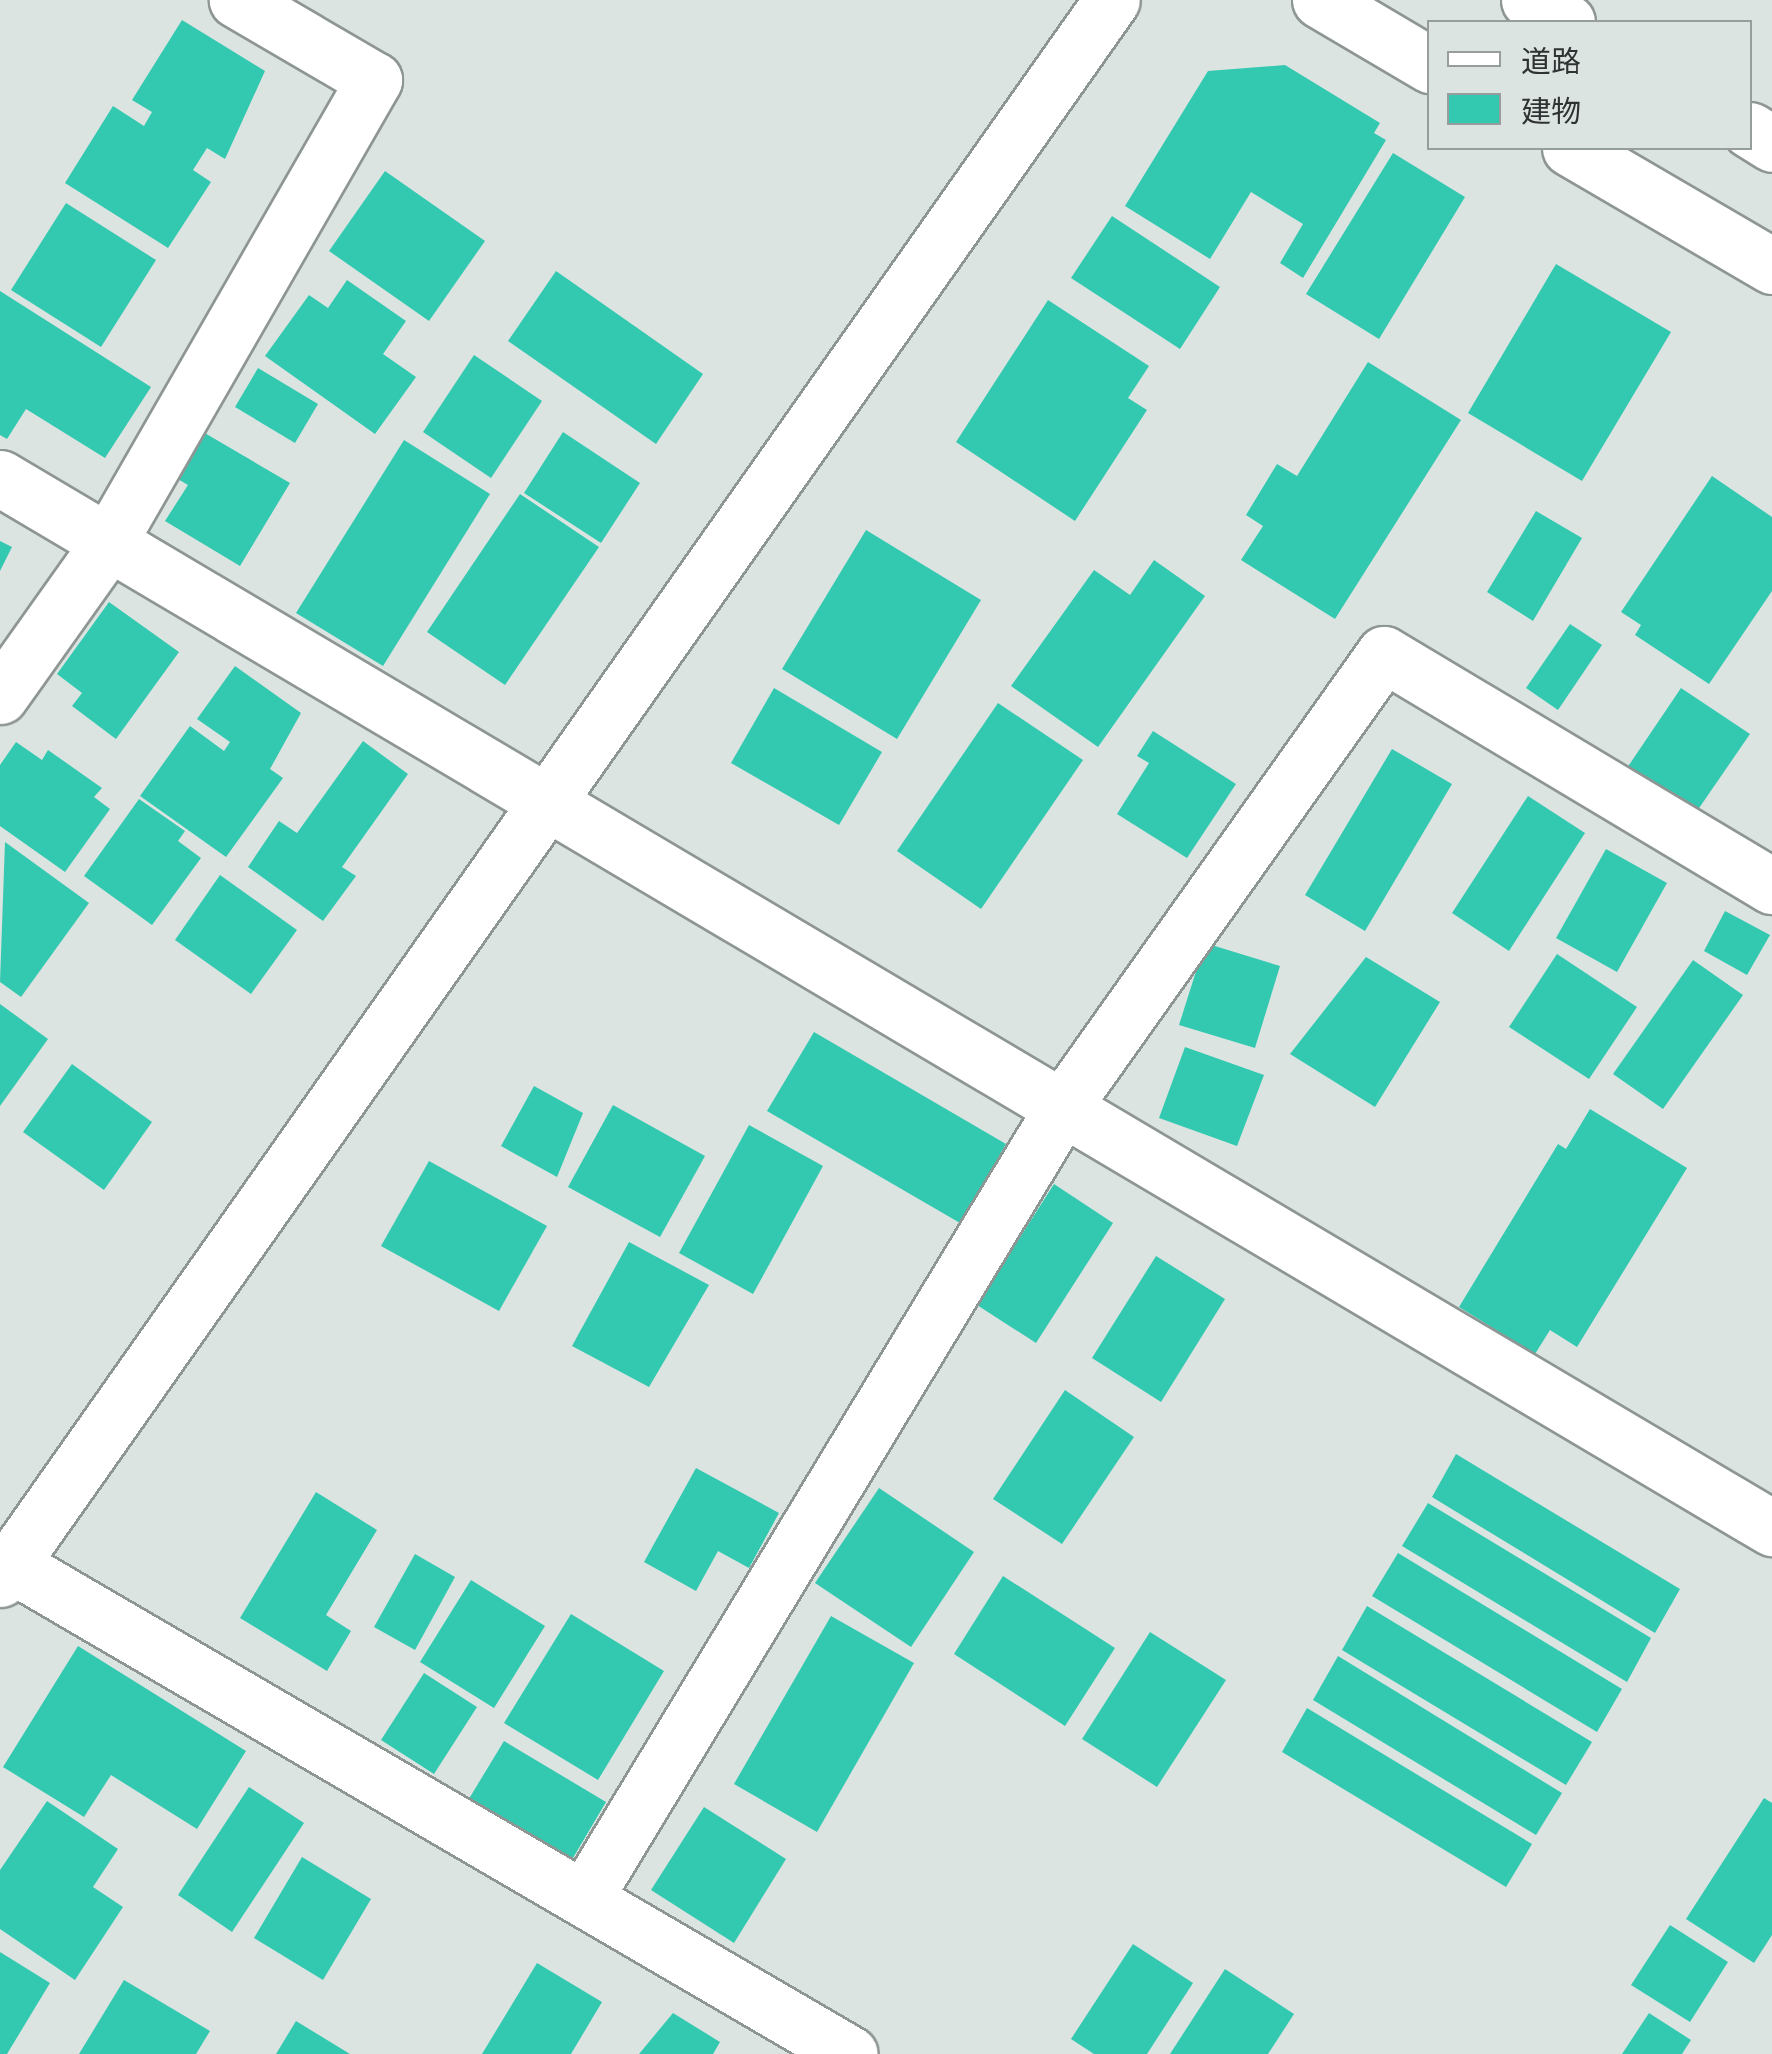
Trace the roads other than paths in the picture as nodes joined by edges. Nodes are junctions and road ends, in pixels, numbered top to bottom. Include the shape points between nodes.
1 (237, 0) edge
2 (1112, 0) edge
3 (1320, 0) edge
4 (1529, 0) edge
5 (1564, 20) edge
6 (1427, 62) edge
7 (1573, 150) edge
8 (1772, 266) edge
9 (0, 478) edge
10 (105, 548) junction
11 (0, 696) edge
12 (547, 802) junction
13 (1772, 886) edge
14 (1066, 1102) junction
15 (1772, 1528) edge
16 (5, 1572) edge
17 (585, 1897) junction
18 (850, 2054) edge

1 - 10 street via 374,80
2 - 12 street
3 - 6 street
4 - 5 street
7 - 8 street
9 - 10 street
10 - 11 street
10 - 12 street
12 - 14 street
12 - 16 street
13 - 14 street via 1384,654
14 - 15 street
14 - 17 street
16 - 17 street
17 - 18 street

